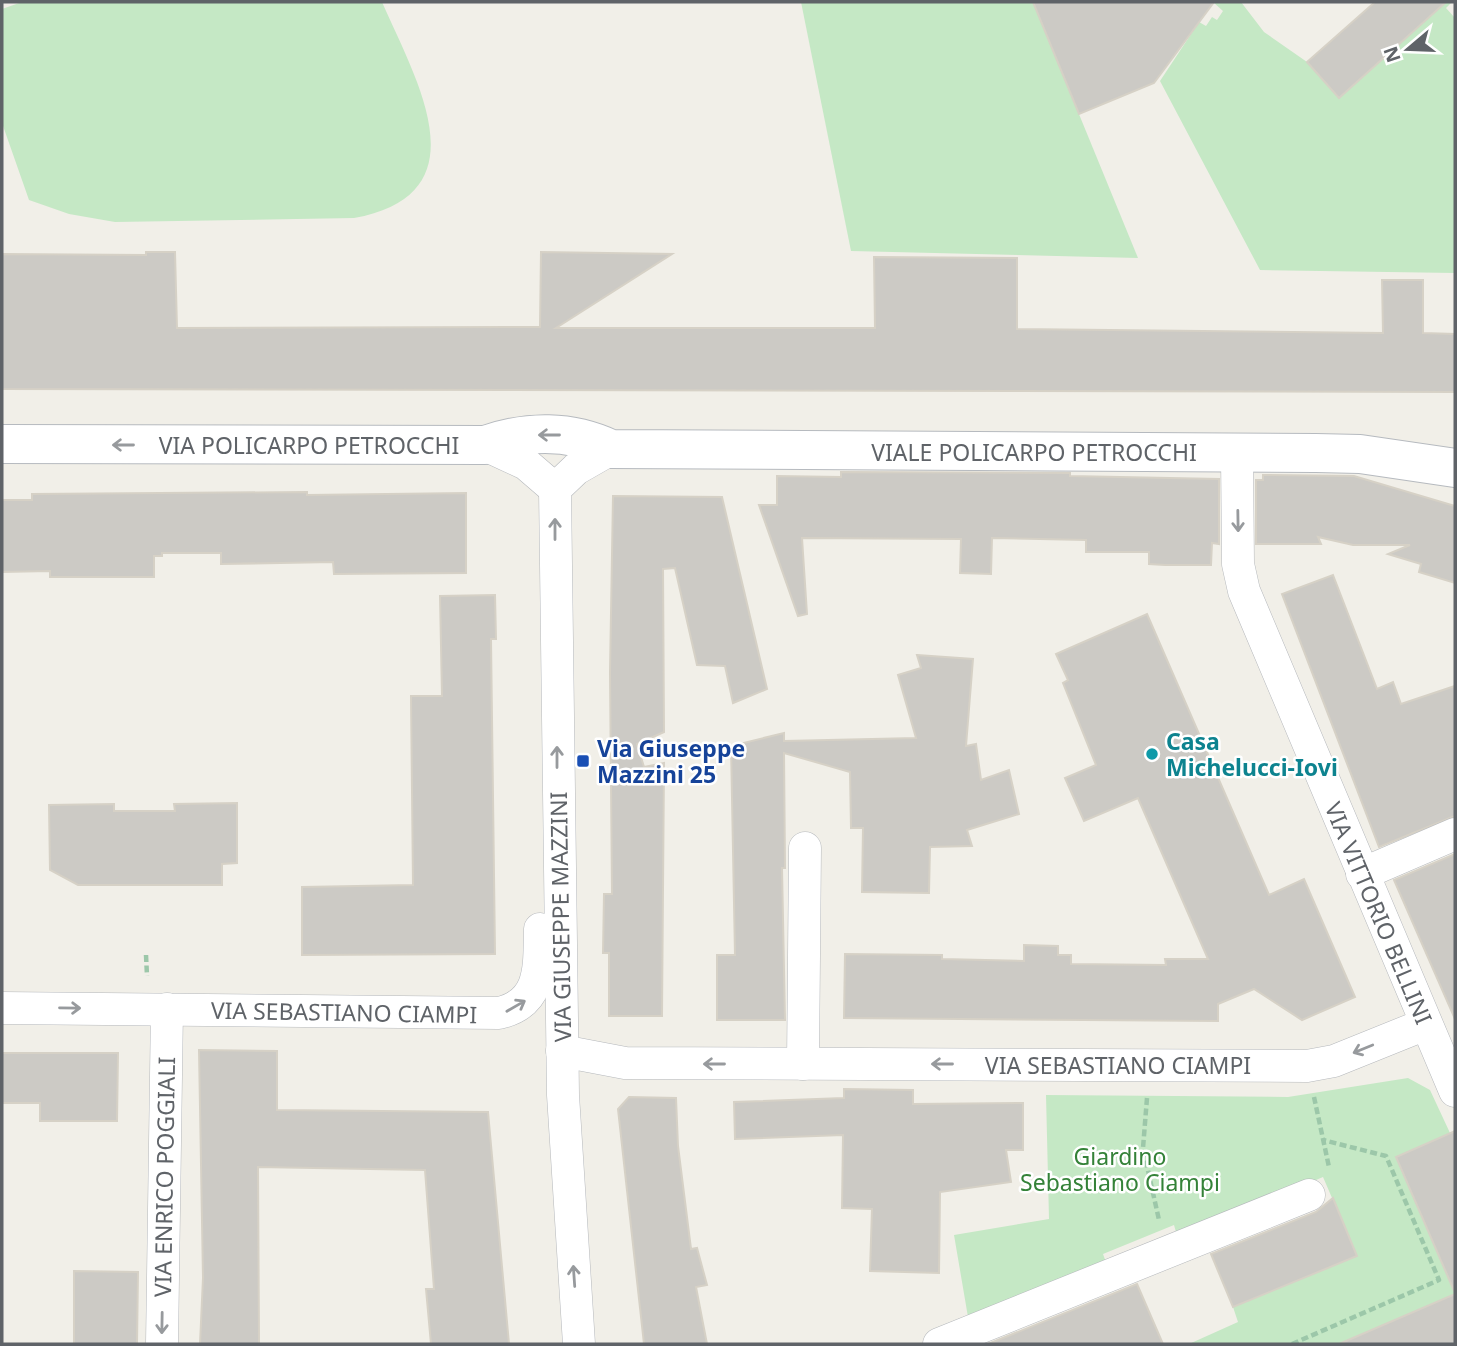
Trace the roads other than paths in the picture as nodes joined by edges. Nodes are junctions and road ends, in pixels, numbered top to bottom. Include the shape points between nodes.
1 (2, 444) edge
2 (485, 445) junction
3 (611, 449) junction
4 (1237, 453) junction
5 (1455, 468) edge
6 (555, 489) junction
7 (1455, 834) edge
8 (805, 848) dead end
9 (558, 850) junction
10 (1362, 874) junction
11 (2, 1008) edge
12 (167, 1009) junction
13 (1426, 1024) junction
14 (562, 1051) junction
15 (803, 1064) junction
16 (1455, 1091) edge
17 (1309, 1195) road end
18 (162, 1344) edge
19 (579, 1344) edge
20 (939, 1344) edge

2 -> 1 street, VIA POLICARPO PETROCCHI
3 -> 2 street, VIA POLICARPO PETROCCHI via 569,435 515,436
2 - 6 street via 526,464
3 - 4 street, VIALE POLICARPO PETROCCHI
3 - 6 street
4 - 5 street, VIALE POLICARPO PETROCCHI via 1360,454
4 -> 10 street, VIA VITTORIO BELLINI via 1238,564 1244,591
9 -> 6 street, VIA GIUSEPPE MAZZINI
7 - 10 street
8 - 15 street
12 -> 9 street, VIA SEBASTIANO CIAMPI via 507,1012 529,997 537,981 541,898
9 - 14 street, VIA GIUSEPPE MAZZINI
10 - 13 street, VIA VITTORIO BELLINI
11 -> 12 street, VIA SEBASTIANO CIAMPI
12 -> 18 street, VIA ENRICO POGGIALI
13 -> 15 street, VIA SEBASTIANO CIAMPI via 1321,1065
13 - 16 street, VIA VITTORIO BELLINI
15 -> 14 street, VIA SEBASTIANO CIAMPI via 625,1063
19 -> 14 street, VIA GIUSEPPE MAZZINI
17 - 20 street

